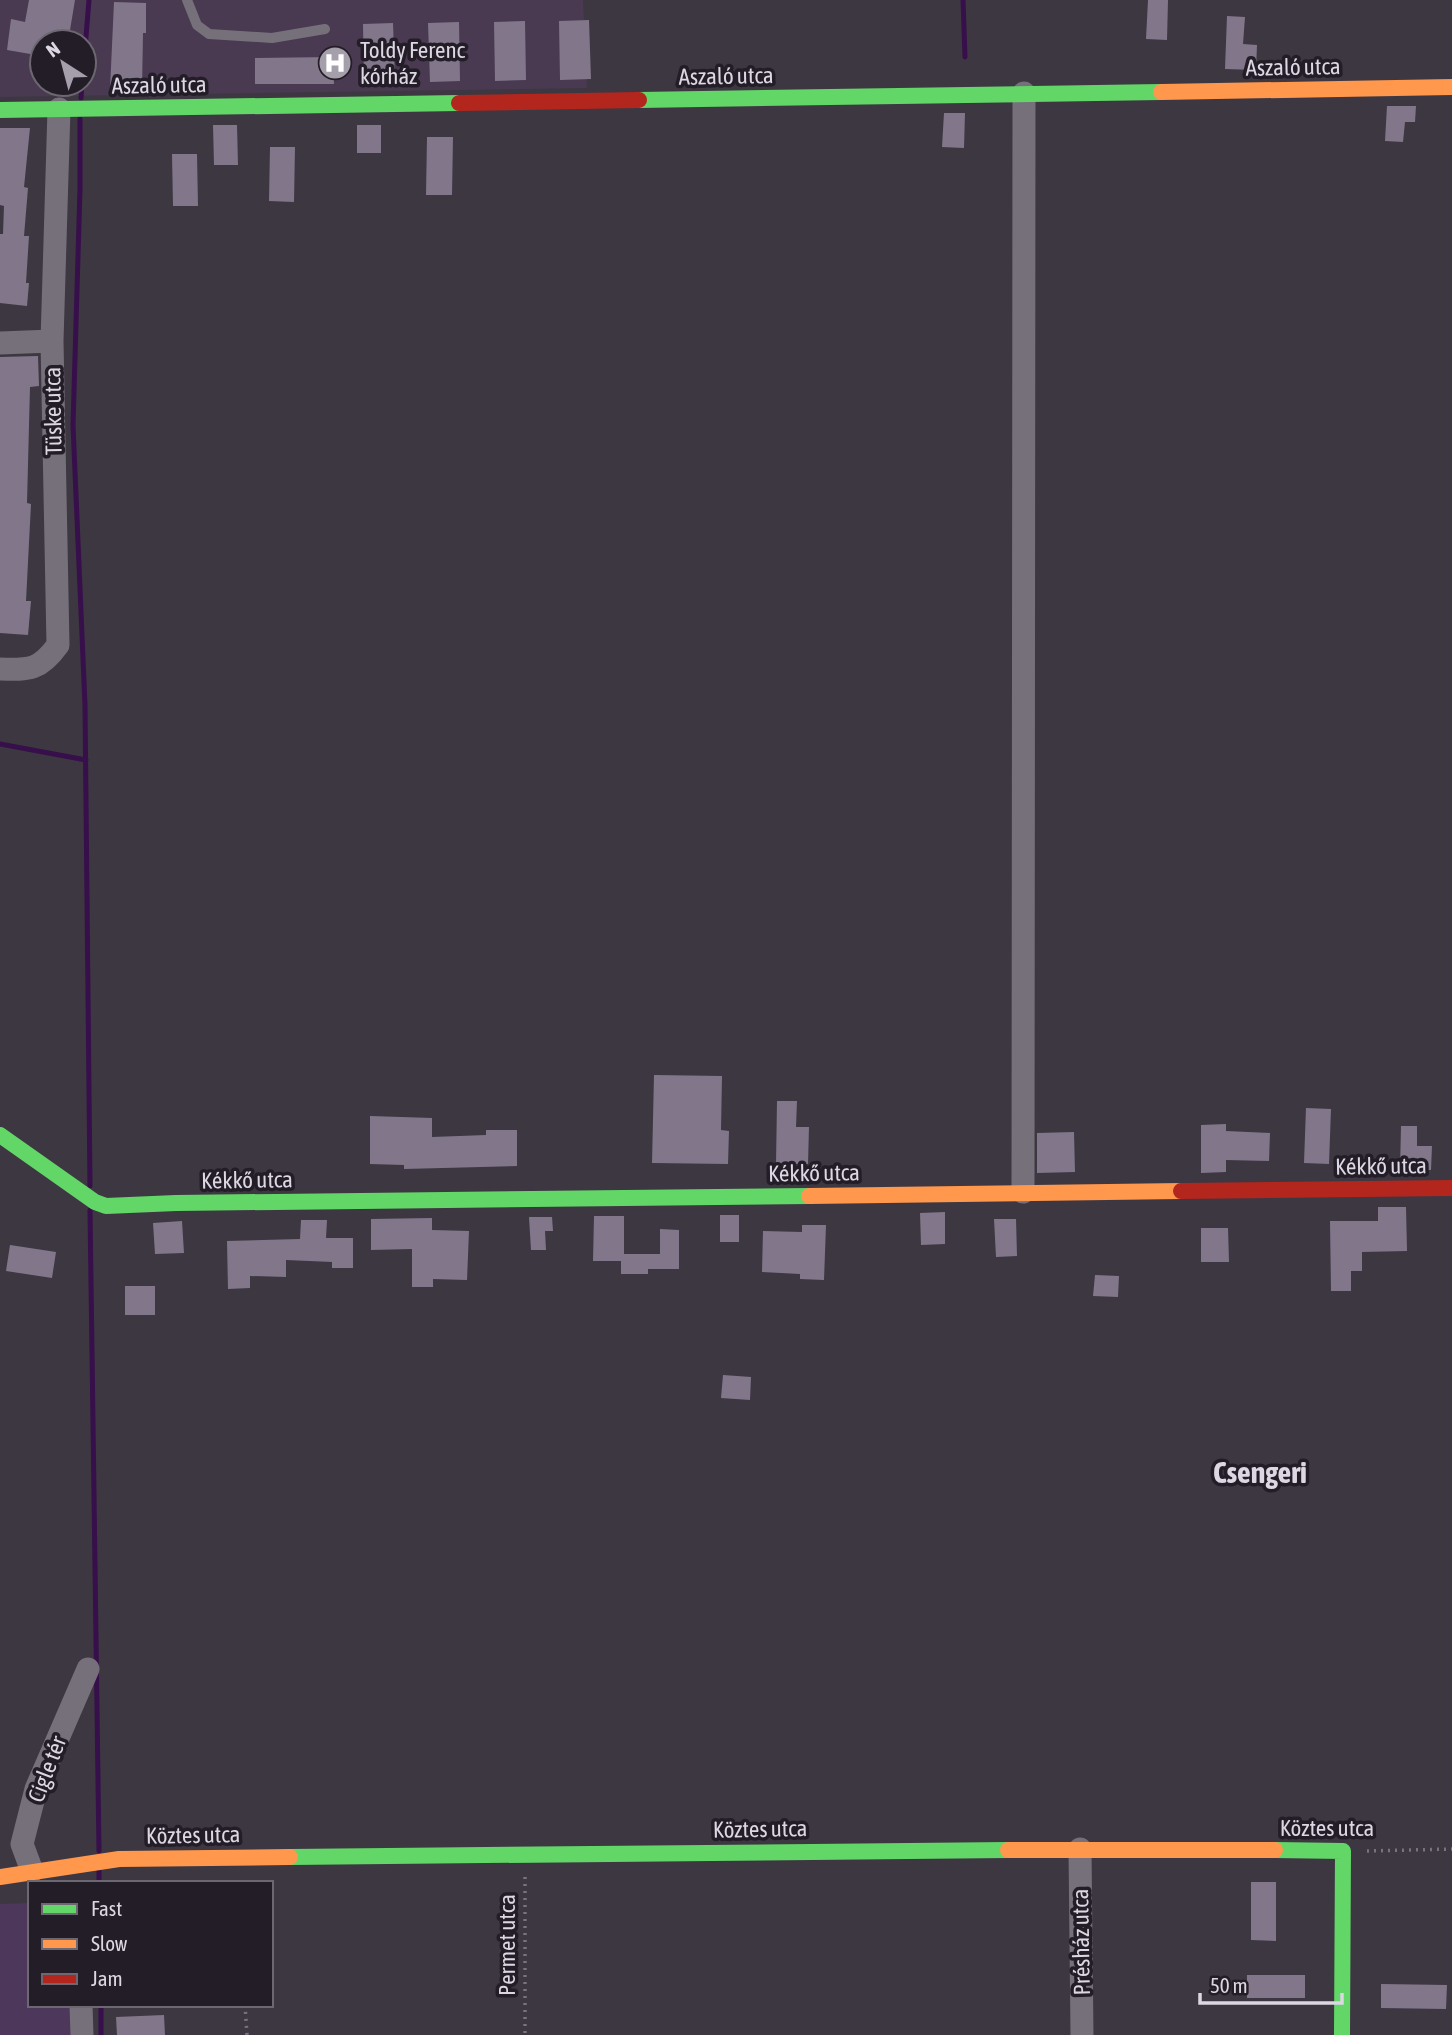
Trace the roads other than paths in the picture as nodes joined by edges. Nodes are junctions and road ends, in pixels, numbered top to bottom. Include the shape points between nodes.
1 (187, 0) edge
2 (325, 29) dead end
3 (1452, 87) edge
4 (1024, 93) junction
5 (63, 109) junction
6 (0, 110) edge
7 (52, 341) junction
8 (0, 343) edge
9 (0, 669) edge
10 (0, 1135) edge
11 (1452, 1188) edge
12 (1023, 1192) junction
13 (88, 1669) dead end
14 (1080, 1849) junction
15 (85, 1868) edge
16 (32, 1871) junction
17 (0, 1877) edge
18 (81, 2007) edge
19 (82, 2035) edge
20 (1082, 2035) edge
21 (1342, 2035) edge

1 - 2 lane via 197,25 209,34 272,38
3 - 4 street, Aszaló utca
4 - 5 street, Aszaló utca
4 - 12 street
5 - 6 street, Aszaló utca
5 - 7 street, Tüske utca
7 - 8 street
7 - 9 street, Tüske utca via 58,645 42,665
10 - 12 street, Kékkő utca via 106,1206
11 - 12 street, Kékkő utca
13 - 16 street, Cigle tér via 36,1789 22,1844
14 - 15 street, Köztes utca via 524,1854
14 - 20 street, Présház utca
14 - 21 street, Köztes utca via 1343,1851
15 - 16 street, Köztes utca
16 - 17 street, Köztes utca
18 - 19 street

